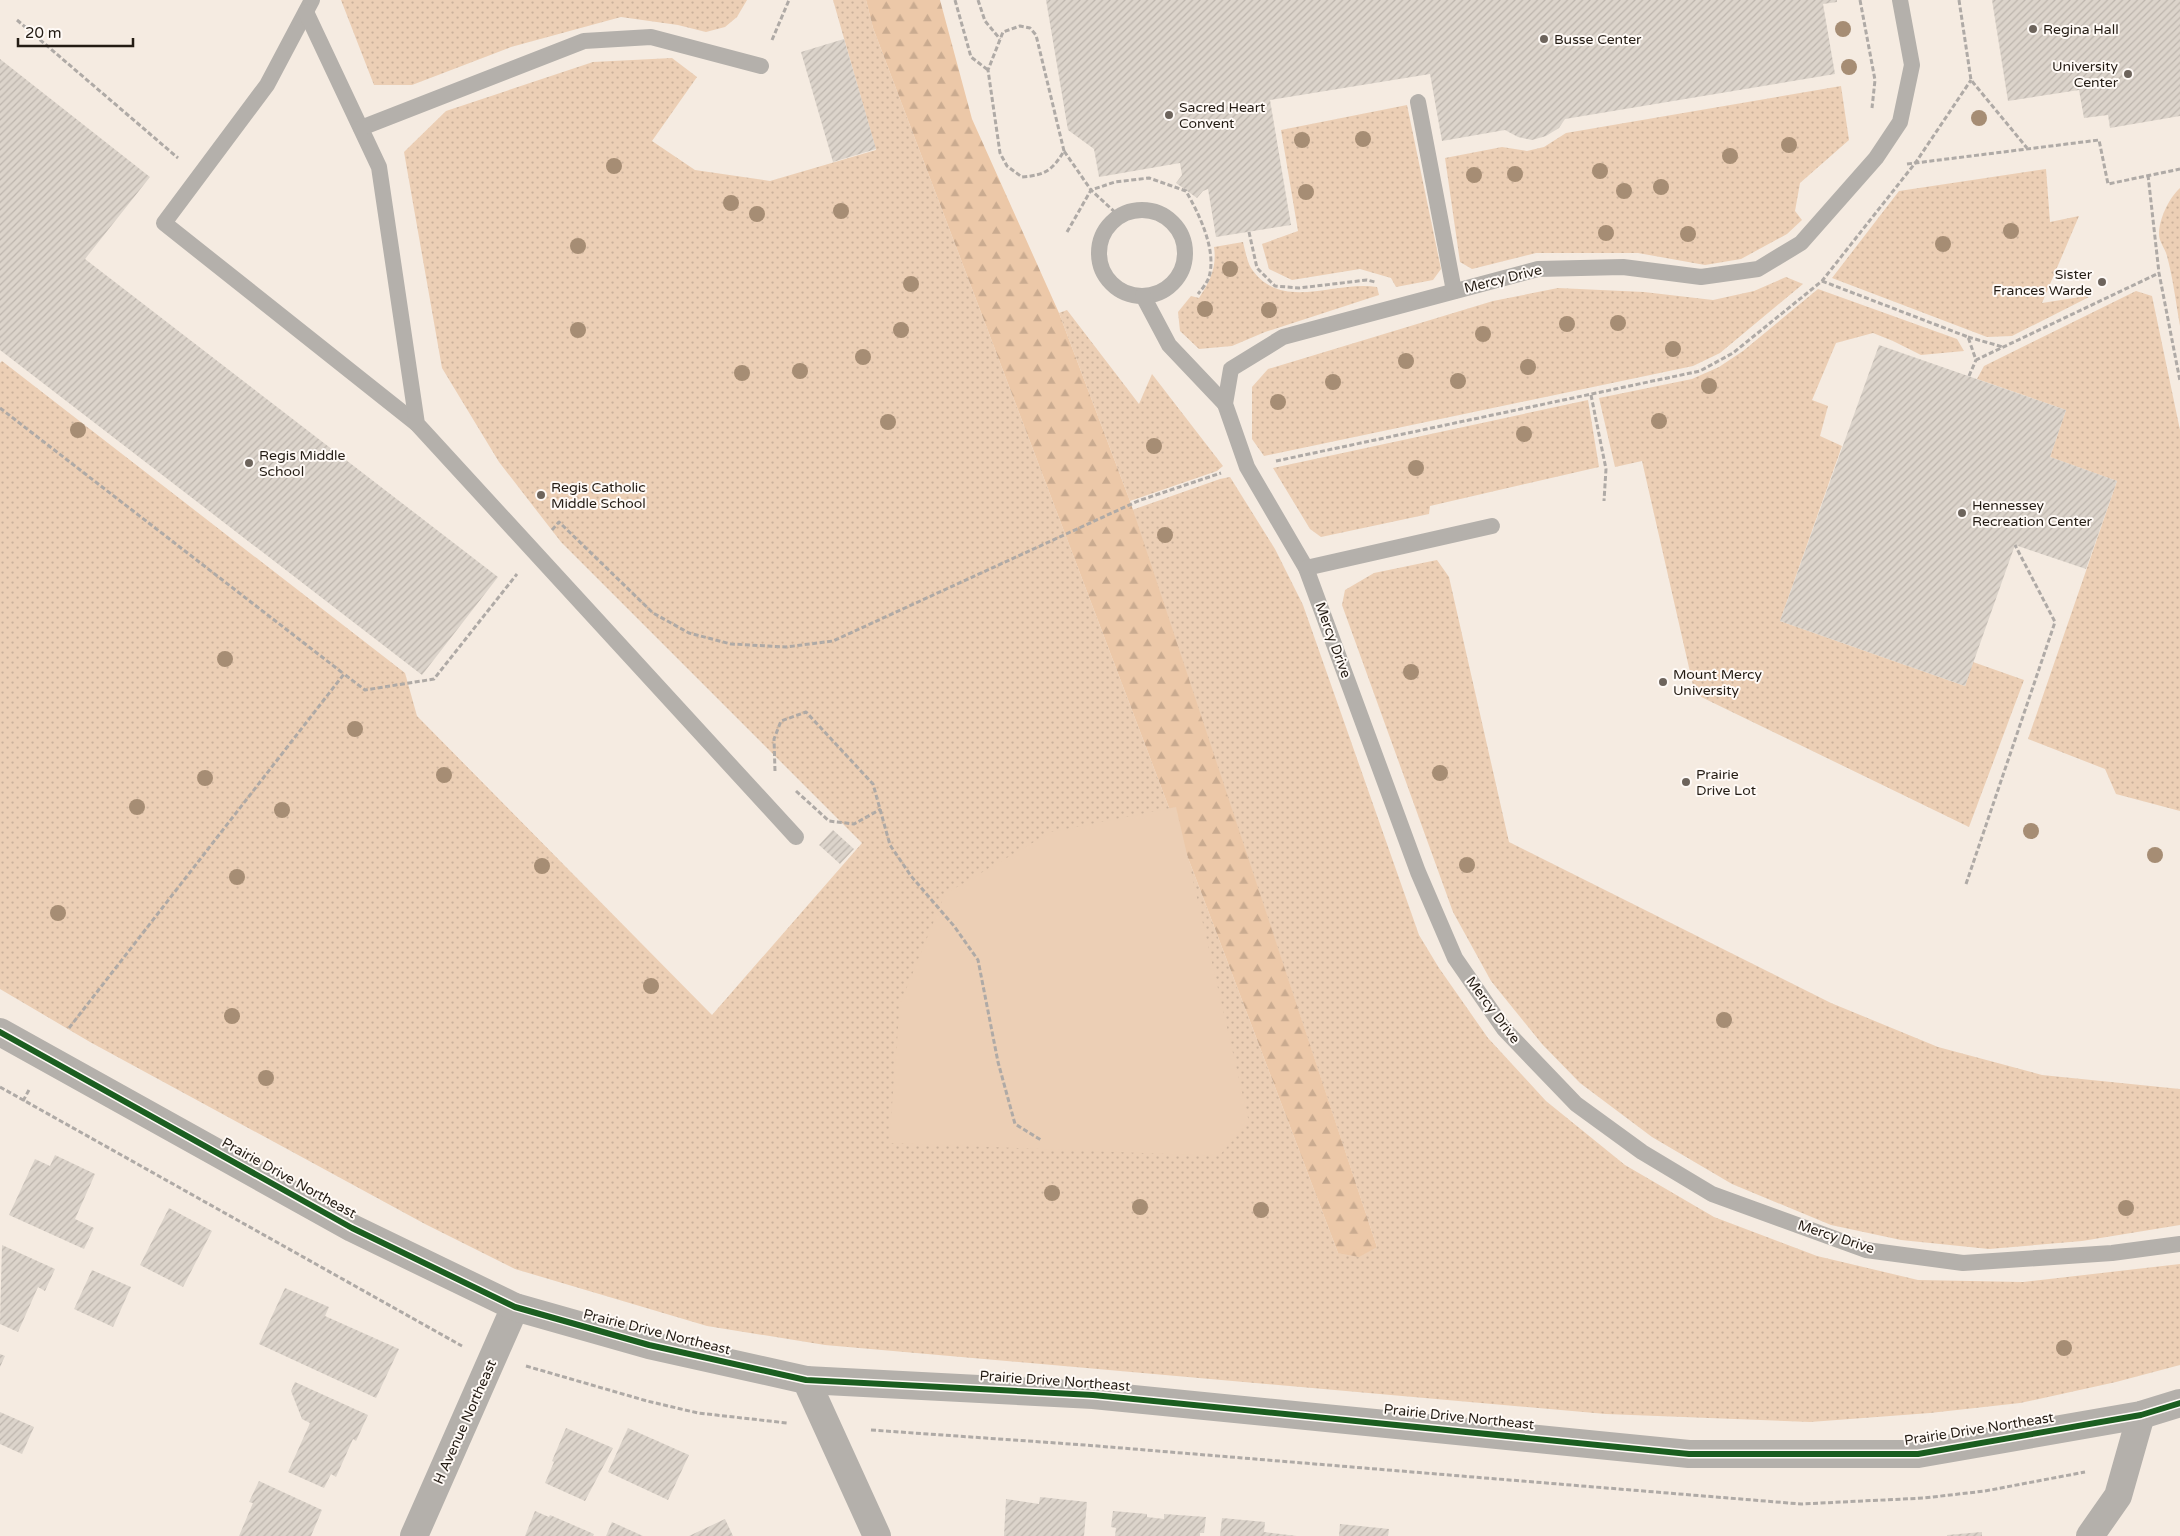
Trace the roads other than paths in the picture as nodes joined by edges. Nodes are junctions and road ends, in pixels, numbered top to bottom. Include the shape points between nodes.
1 (1900, 0) edge
2 (309, 6) edge
3 (761, 66) road end
4 (1418, 102) dead end
5 (361, 128) junction
6 (1454, 291) junction
7 (1143, 296) junction
8 (1225, 404) junction
9 (417, 424) junction
10 (1492, 526) dead end
11 (1306, 568) junction
12 (796, 837) dead end
13 (0, 1032) edge
14 (2180, 1244) edge
15 (515, 1307) junction
16 (806, 1380) junction
17 (2180, 1404) edge
18 (2141, 1414) junction
19 (414, 1536) edge
20 (877, 1536) edge
21 (2090, 1536) edge

1 - 6 lane, Mercy Drive via 1912,66 1900,122 1876,158 1801,243 1758,269 1739,272 1701,277 1624,267 1538,268
2 - 5 lane
2 - 9 lane via 267,85 164,223
3 - 5 lane via 651,37 584,41
4 - 6 lane
5 - 9 lane via 379,167
6 - 8 lane, Mercy Drive via 1283,337 1231,369
7 - 7 lane via 1172,284 1186,254 1180,230 1163,214 1146,209 1118,216 1100,237 1098,251 1100,266 1113,285 1128,294
7 - 8 lane via 1169,345
8 - 11 lane, Mercy Drive via 1247,467
9 - 12 lane
10 - 11 lane
11 - 14 lane, Mercy Drive via 1418,872 1455,958 1504,1029 1576,1104 1642,1152 1712,1194 1866,1250 1963,1263 2112,1253
13 - 15 street, Prairie Drive Northeast via 352,1228
15 - 16 street, Prairie Drive Northeast via 649,1345
15 - 19 street, H Avenue Northeast
16 - 18 street, Prairie Drive Northeast via 1093,1395 1690,1454 1918,1454
16 - 20 street
17 - 18 street, Prairie Drive Northeast
18 - 21 street via 2118,1496

